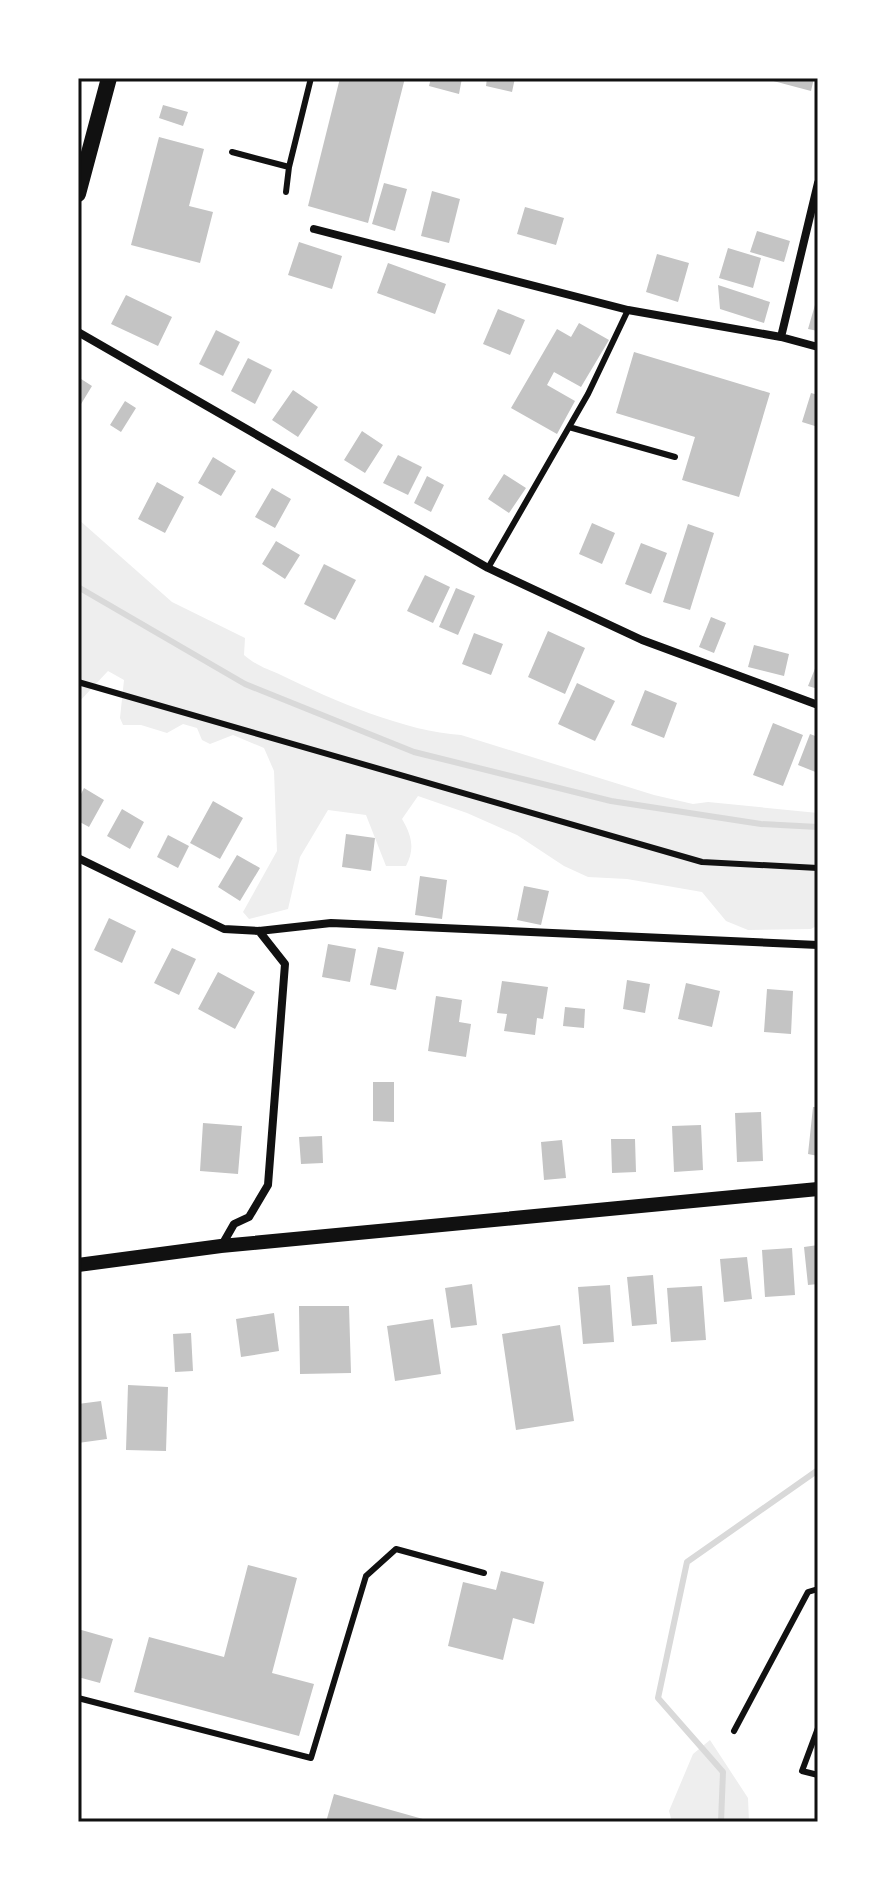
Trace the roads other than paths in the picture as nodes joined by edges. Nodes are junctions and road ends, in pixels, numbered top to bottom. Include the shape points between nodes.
1 (109, 78) edge
2 (311, 78) edge
3 (232, 152) dead end
4 (289, 167) junction
5 (818, 183) edge
6 (286, 192) dead end
7 (78, 194) edge
8 (314, 229) dead end
9 (628, 310) junction
10 (78, 332) edge
11 (781, 337) junction
12 (818, 347) edge
13 (569, 427) junction
14 (675, 457) dead end
15 (488, 568) junction
16 (78, 682) edge
17 (818, 705) edge
18 (78, 858) edge
19 (818, 868) edge
20 (259, 931) junction
21 (818, 945) edge
22 (818, 1189) edge
23 (221, 1246) junction
24 (78, 1265) edge
25 (484, 1573) dead end
26 (818, 1589) edge
27 (78, 1698) edge
28 (818, 1728) edge
29 (734, 1731) dead end
30 (818, 1775) edge

1 - 7 main road
2 - 4 lane
3 - 4 lane
4 - 6 lane
5 - 11 street
8 - 9 street
9 - 11 street
9 - 13 lane
10 - 15 street
11 - 12 street
13 - 14 lane
13 - 15 lane
15 - 17 street via 642,640
16 - 19 lane via 702,862
18 - 20 street via 224,929
20 - 21 street via 331,923
20 - 23 street via 285,964 268,1185 249,1217 234,1224
22 - 23 street
23 - 24 street
25 - 27 lane via 396,1549 366,1576 311,1758
26 - 29 lane via 808,1592
28 - 30 lane via 802,1771

